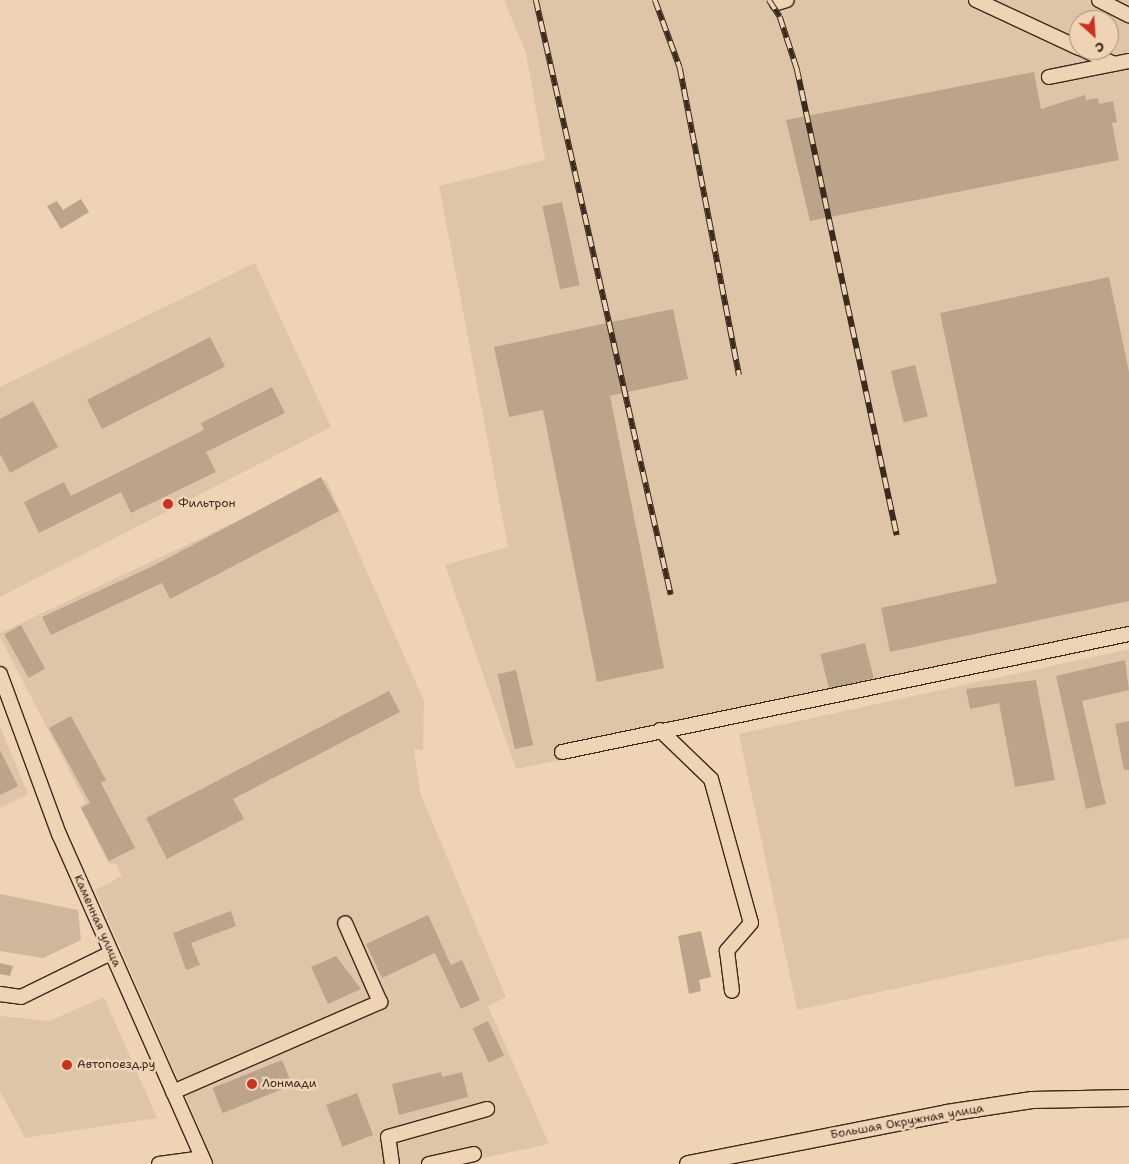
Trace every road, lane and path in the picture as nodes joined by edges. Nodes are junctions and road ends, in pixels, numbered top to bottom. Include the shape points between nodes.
1 (976, 0) edge
2 (1099, 0) edge
3 (1129, 15) edge
4 (1069, 43) edge
5 (1105, 60) edge
6 (1129, 61) edge
7 (1114, 64) junction
8 (1050, 77) dead end
9 (1129, 634) edge
10 (0, 674) edge
11 (660, 730) junction
12 (562, 752) dead end
13 (345, 923) dead end
14 (111, 953) junction
15 (732, 991) dead end
16 (0, 994) edge
17 (173, 1092) junction
18 (1129, 1098) edge
19 (486, 1109) dead end
20 (474, 1154) dead end
21 (204, 1161) edge
22 (168, 1163) edge
23 (392, 1164) edge
24 (429, 1164) edge
25 (688, 1164) edge

1 - 4 street
2 - 3 street
5 - 7 street
6 - 7 street
7 - 8 street
9 - 11 street
10 - 14 street, Каменная улица via 59,834
11 - 12 street
11 - 15 street via 711,778 751,923 727,951
13 - 17 street via 380,1002
14 - 16 street via 20,997
14 - 17 street, Каменная улица
17 - 21 street, Каменная улица
18 - 25 main road, Большая Окружная улица via 1032,1100 947,1113
19 - 23 street via 388,1137
20 - 24 street
21 - 22 street

